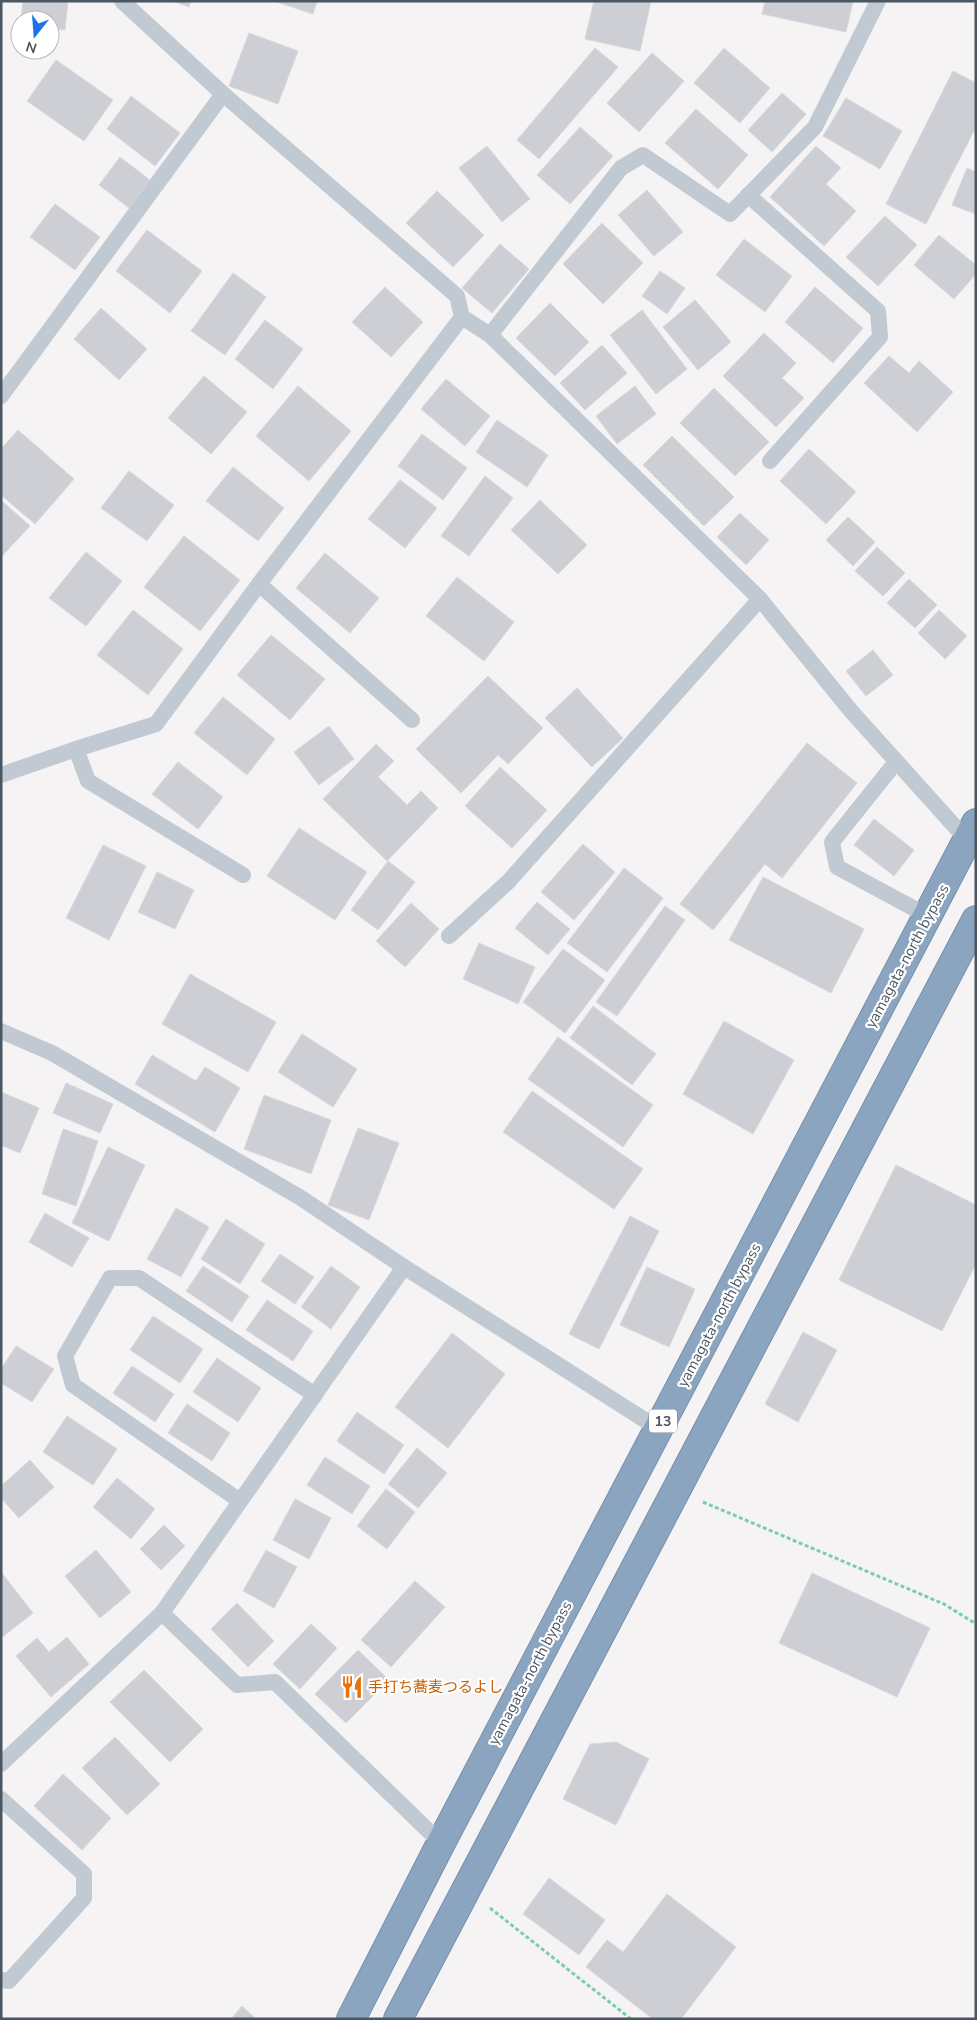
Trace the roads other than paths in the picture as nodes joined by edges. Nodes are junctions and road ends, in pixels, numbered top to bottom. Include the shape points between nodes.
1 (122, 1) edge
2 (878, 1) edge
3 (223, 94) junction
4 (748, 195) junction
5 (462, 318) junction
6 (490, 335) junction
7 (1, 396) edge
8 (770, 461) dead end
9 (259, 584) junction
10 (760, 599) junction
11 (412, 720) dead end
12 (76, 749) junction
13 (896, 762) junction
14 (1, 775) edge
15 (971, 832) edge
16 (243, 875) dead end
17 (928, 916) junction
18 (976, 920) edge
19 (449, 936) dead end
20 (1, 1031) edge
21 (404, 1267) junction
22 (315, 1395) junction
23 (659, 1429) junction
24 (240, 1501) junction
25 (162, 1614) junction
26 (1, 1764) edge
27 (1, 1799) edge
28 (441, 1843) junction
29 (1, 1980) edge
30 (351, 2019) edge
31 (398, 2019) edge

1 - 3 lane
2 - 4 lane via 815,127
3 - 5 lane via 457,296
3 - 7 lane
4 - 6 lane via 730,214 643,155 621,168
4 - 8 lane via 878,311 880,337
5 - 6 lane
5 - 9 lane
6 - 10 lane
9 - 11 lane
9 - 12 lane via 156,724
10 - 13 lane
10 - 19 lane via 508,882
12 - 14 lane
12 - 16 lane via 88,781
13 - 15 lane
13 - 17 lane via 832,842 837,867
15 - 17 highway, yamagata-north bypass / 13
17 - 23 highway, yamagata-north bypass / 13
18 - 31 highway
20 - 21 lane via 52,1053 301,1198
21 - 22 lane
21 - 23 lane
22 - 24 lane
22 - 24 lane via 139,1278 110,1278 65,1356 72,1385
23 - 28 highway, yamagata-north bypass / 13
24 - 25 lane
25 - 26 lane
25 - 28 lane via 237,1685 275,1682
27 - 29 lane via 84,1874 84,1898 9,1981
28 - 30 highway, yamagata-north bypass / 13

